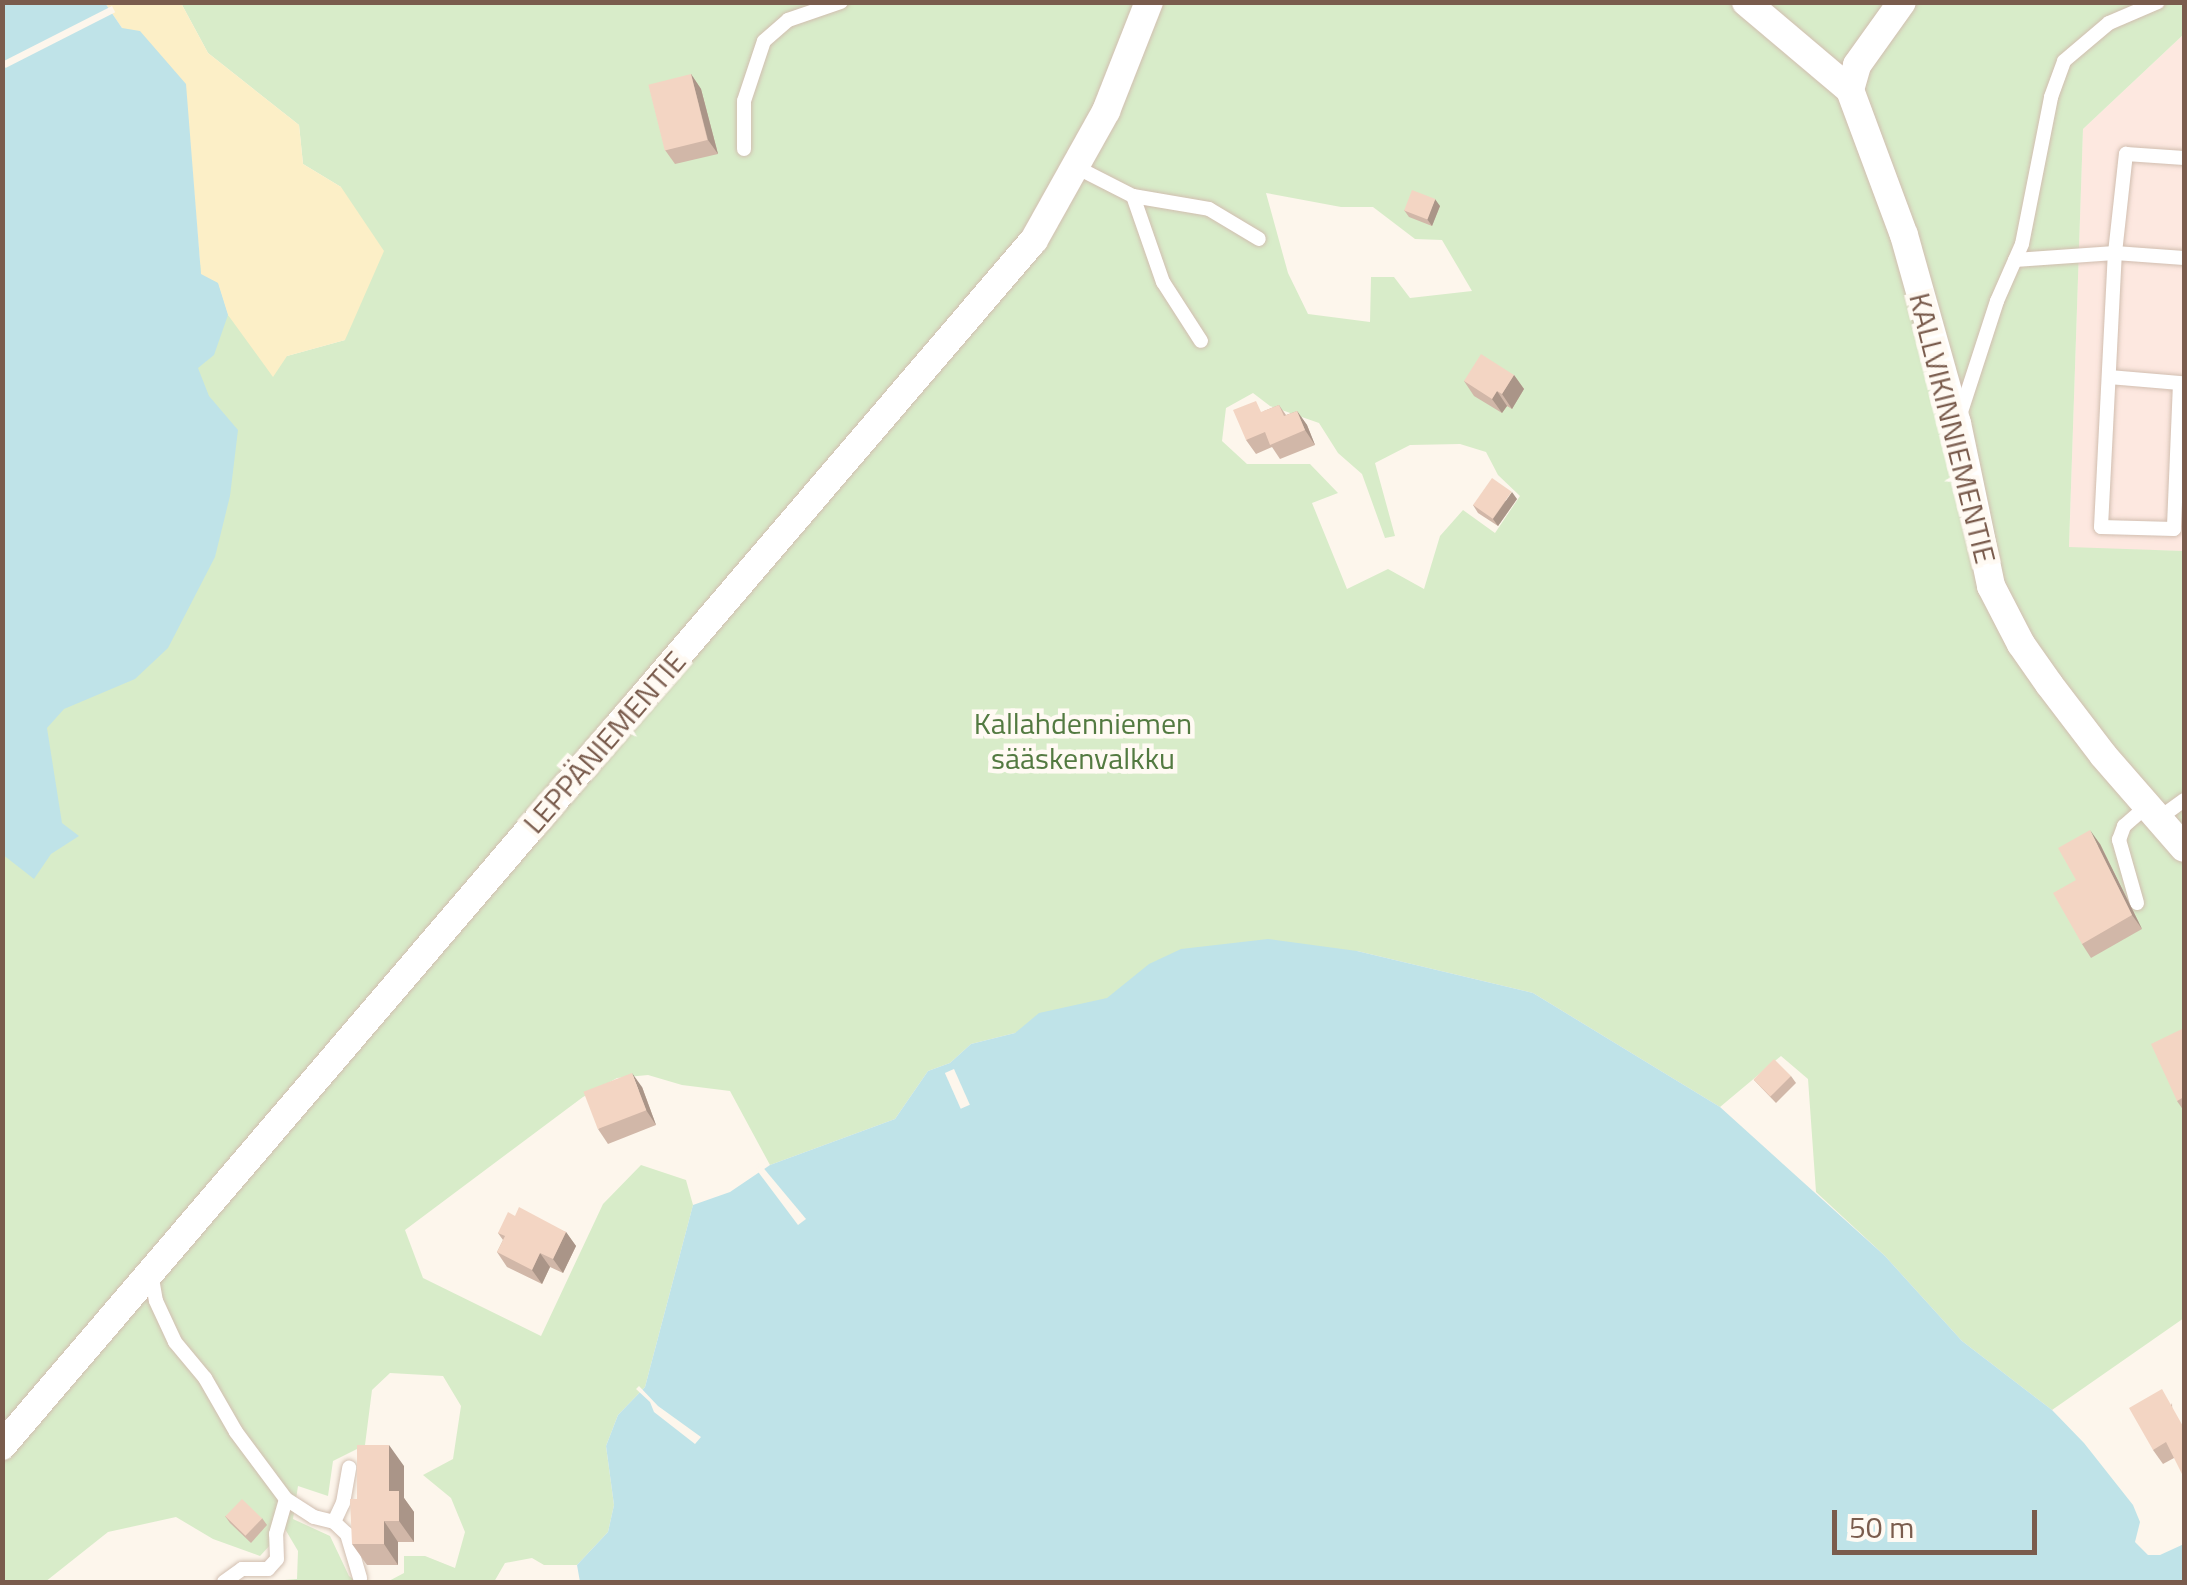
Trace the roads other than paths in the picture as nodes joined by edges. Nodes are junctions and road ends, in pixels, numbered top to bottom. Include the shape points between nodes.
1 (841, 2) edge
2 (1149, 2) edge
3 (1746, 2) edge
4 (1902, 2) edge
5 (2158, 2) edge
6 (1850, 90) junction
7 (744, 149) dead end
8 (2184, 158) edge
9 (1074, 166) junction
10 (1134, 196) junction
11 (1259, 239) dead end
12 (2115, 253) junction
13 (2184, 258) edge
14 (2015, 260) junction
15 (1202, 342) dead end
16 (2109, 377) junction
17 (2182, 383) edge
18 (2182, 416) edge
19 (1958, 423) junction
20 (2179, 529) edge
21 (2184, 800) edge
22 (2153, 813) junction
23 (2184, 848) edge
24 (2137, 903) dead end
25 (151, 1272) junction
26 (2, 1446) edge
27 (348, 1468) dead end
28 (286, 1498) junction
29 (334, 1522) junction
30 (360, 1578) dead end
31 (224, 1582) edge

1 - 7 lane via 788,20 764,41 744,101
2 - 9 street, LEPPÄNIEMENTIE via 1106,111
3 - 6 street, KALLVIKINNIEMENTIE
4 - 6 street via 1857,65
5 - 14 lane via 2109,23 2064,61
6 - 19 street, KALLVIKINNIEMENTIE via 1904,236
8 - 12 lane via 2126,154
9 - 10 lane
9 - 25 street, LEPPÄNIEMENTIE via 1034,240
10 - 11 lane via 1209,209
10 - 15 lane via 1163,282
12 - 13 lane
12 - 14 lane
12 - 16 lane
14 - 19 lane
16 - 17 lane
16 - 20 lane via 2101,527
17 - 18 lane
18 - 20 lane
19 - 22 street, KALLVIKINNIEMENTIE via 1991,586 2049,684
21 - 22 lane
22 - 23 street, KALLVIKINNIEMENTIE
22 - 24 lane via 2124,826 2118,840
25 - 26 street, LEPPÄNIEMENTIE
25 - 28 lane via 175,1342
27 - 29 lane
28 - 29 lane
28 - 31 lane via 277,1559 268,1569 242,1569
29 - 30 lane via 347,1534

